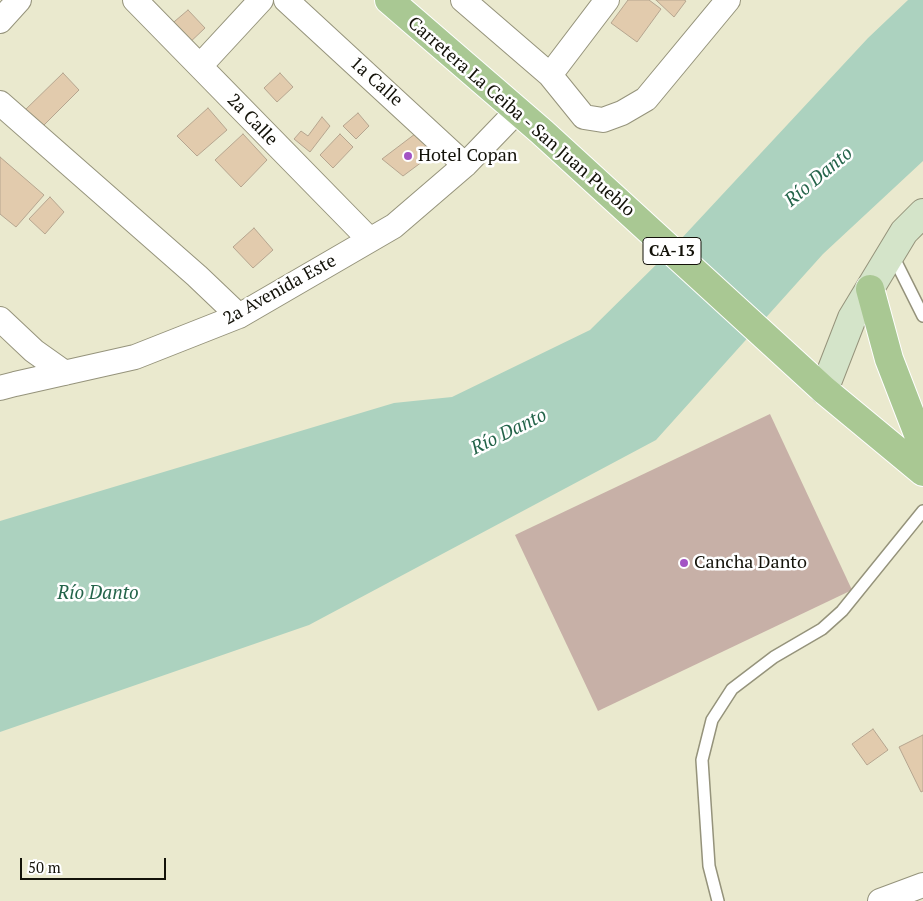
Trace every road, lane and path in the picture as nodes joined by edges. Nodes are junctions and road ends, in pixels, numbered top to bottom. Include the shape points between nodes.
1 (19, 0) edge
2 (135, 0) edge
3 (261, 0) edge
4 (286, 0) edge
5 (389, 0) edge
6 (463, 0) edge
7 (607, 0) edge
8 (728, 0) edge
9 (0, 21) edge
10 (200, 66) junction
11 (550, 75) junction
12 (0, 103) edge
13 (518, 111) junction
14 (465, 164) junction
15 (923, 213) edge
16 (369, 240) junction
17 (892, 253) junction
18 (870, 289) junction
19 (239, 316) junction
20 (923, 316) edge
21 (0, 319) edge
22 (65, 373) junction
23 (0, 388) edge
24 (824, 390) junction
25 (923, 447) edge
26 (923, 472) edge
27 (923, 511) edge
28 (923, 884) edge
29 (718, 901) edge
30 (880, 901) edge

1 - 9 street
2 - 10 street, 2a Calle
3 - 10 street
4 - 14 street, 1a Calle
5 - 13 main road, Carretera La Ceiba - San Juan Pueblo / CA-13
6 - 11 street
7 - 11 street
8 - 11 street via 646,99 622,113 603,120 584,117
10 - 16 street, 2a Calle
12 - 19 street
13 - 14 street, 2a Avenida Este
13 - 24 main road, Carretera La Ceiba - San Juan Pueblo / CA-13
14 - 16 street, 2a Avenida Este via 394,226
15 - 17 street via 904,232
16 - 19 street, 2a Avenida Este
17 - 18 street
17 - 20 lane
18 - 24 street via 852,318
18 - 25 main road via 889,359
19 - 22 street, 2a Avenida Este via 135,357
21 - 22 street via 34,351
22 - 23 street, 2a Avenida Este
24 - 26 main road, Carretera La Ceiba - San Juan Pueblo / CA-13
27 - 29 lane via 842,611 822,630 774,657 732,689 712,720 702,760 709,866
28 - 30 street

